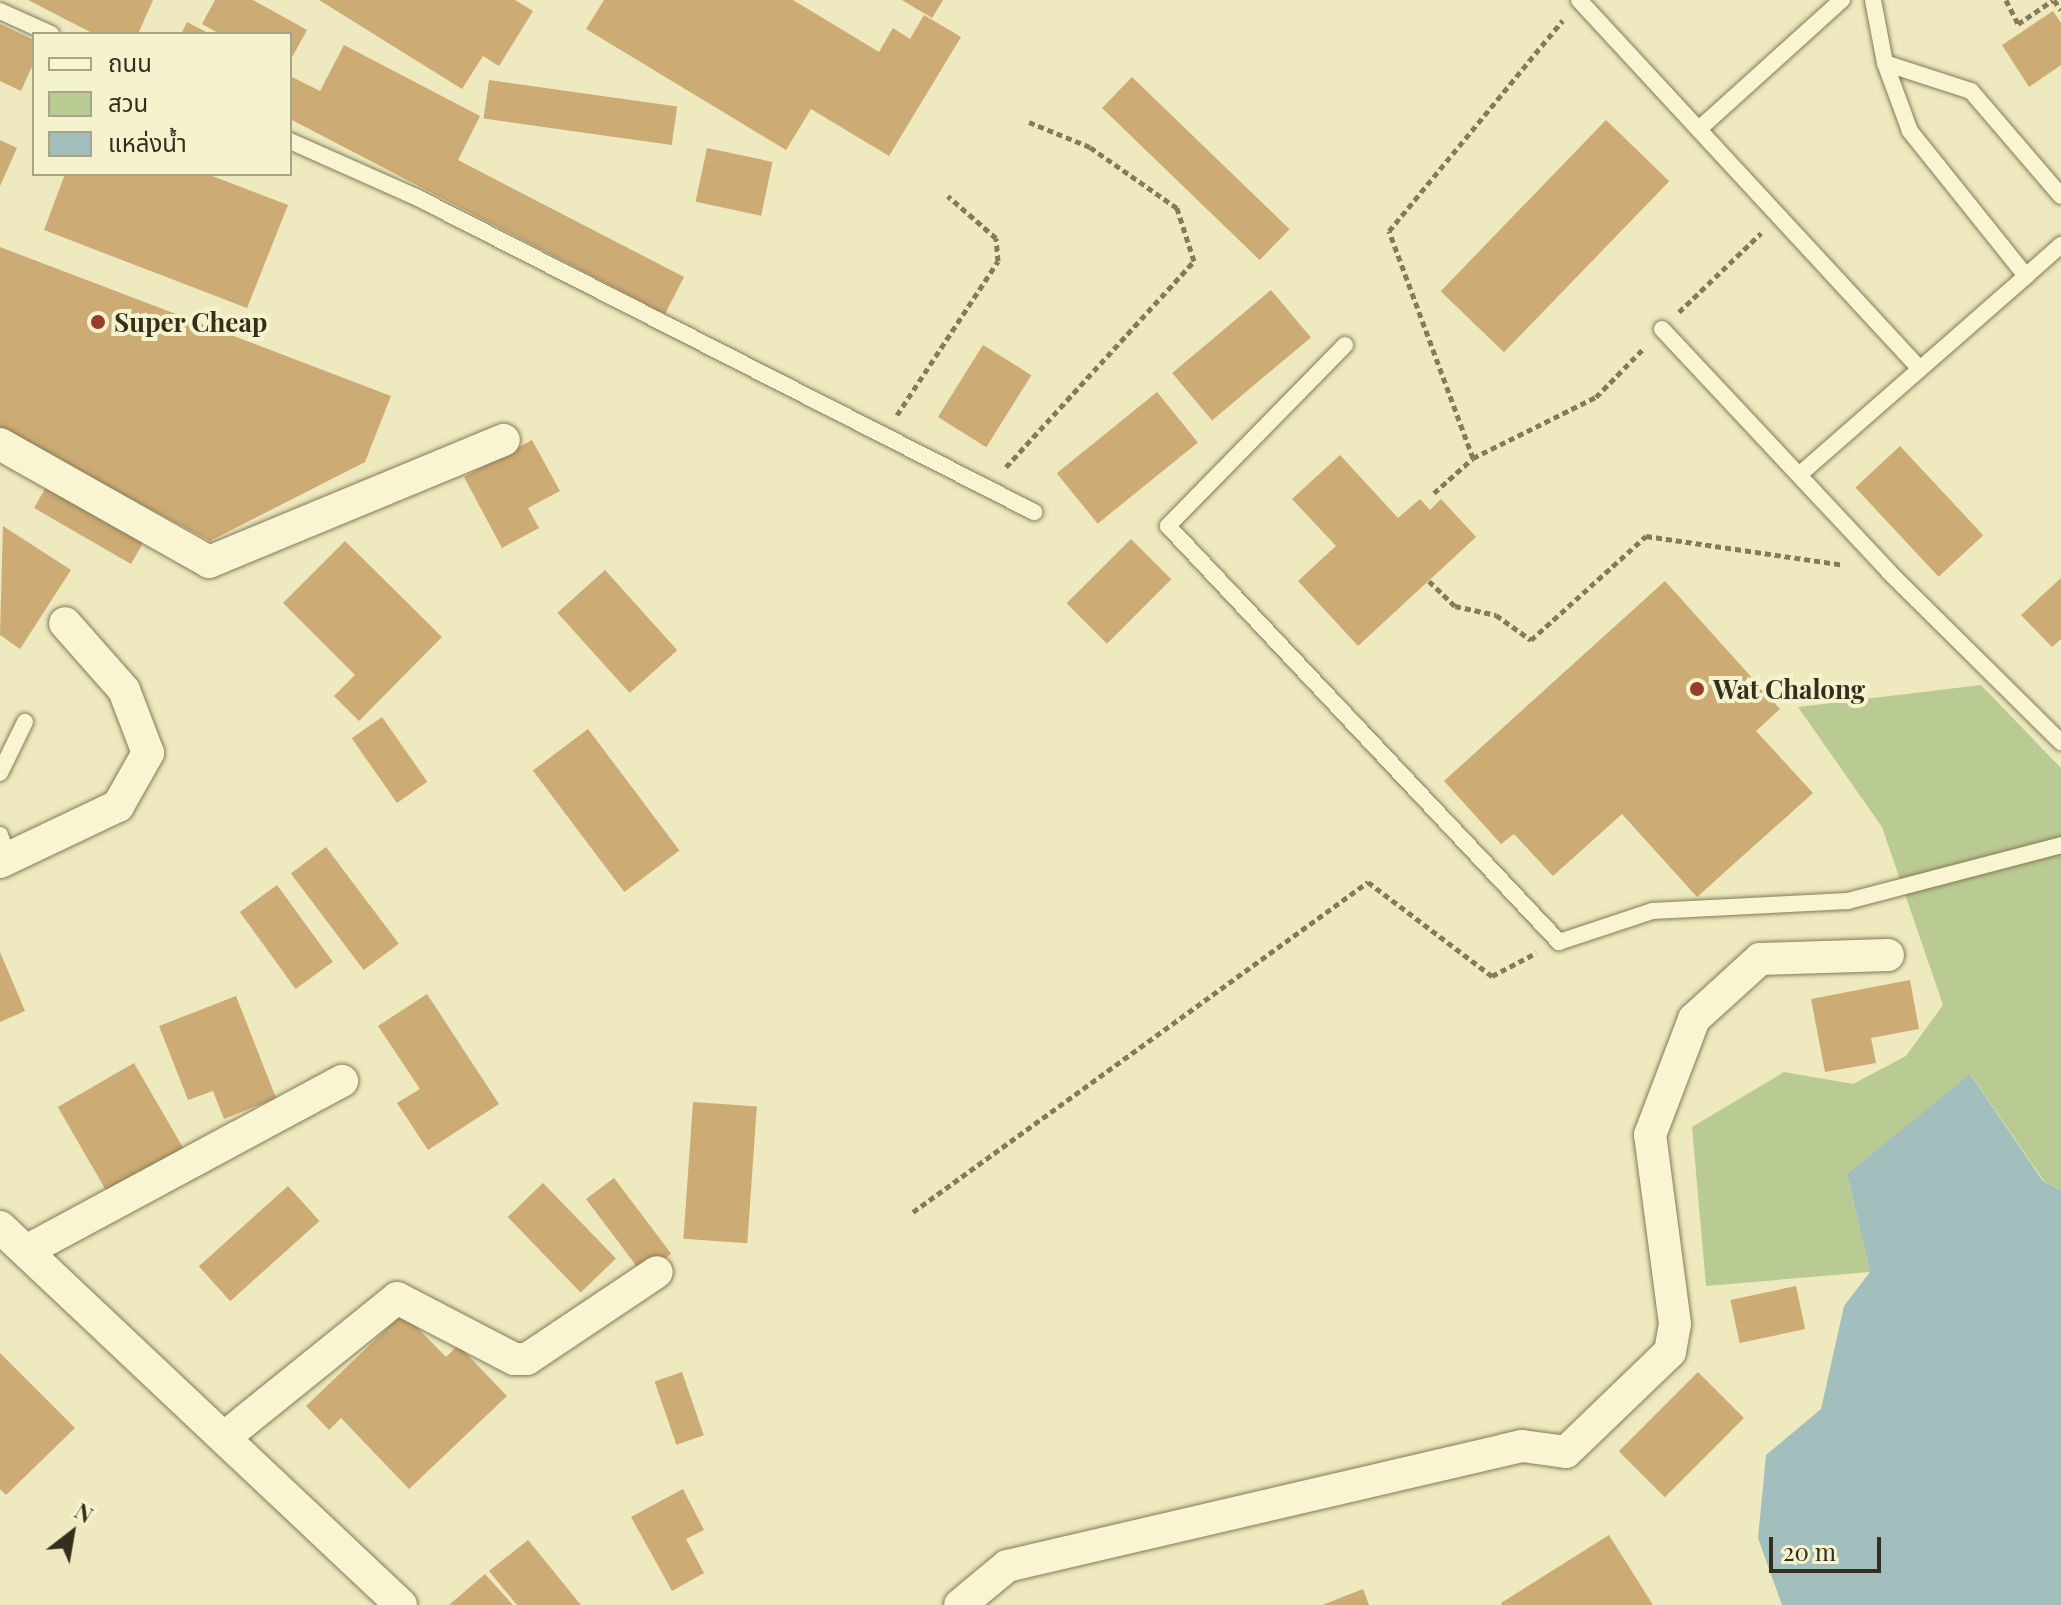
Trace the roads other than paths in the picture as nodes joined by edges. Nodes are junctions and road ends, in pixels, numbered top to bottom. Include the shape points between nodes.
1 (1579, 0) edge
2 (1842, 0) edge
3 (1873, 0) edge
4 (0, 11) edge
5 (47, 32) edge
6 (1885, 63) junction
7 (1699, 129) junction
8 (292, 142) edge
9 (2061, 196) edge
10 (2061, 245) edge
11 (2026, 276) junction
12 (1662, 329) road end
13 (1345, 345) dead end
14 (1920, 369) junction
15 (504, 440) dead end
16 (0, 444) edge
17 (1799, 475) junction
18 (1034, 512) dead end
19 (65, 623) dead end
20 (25, 722) dead end
21 (2061, 742) edge
22 (0, 773) edge
23 (2061, 845) edge
24 (3, 852) edge
25 (1888, 955) dead end
26 (342, 1081) dead end
27 (0, 1227) edge
28 (26, 1251) junction
29 (657, 1272) dead end
30 (225, 1437) junction
31 (401, 1605) edge
32 (960, 1605) edge

1 - 7 lane
2 - 7 lane
3 - 6 lane
4 - 5 lane
6 - 9 lane via 1971,91
6 - 11 lane via 1910,131
7 - 14 lane
8 - 18 lane via 416,197
10 - 11 lane
11 - 14 lane
12 - 17 lane
13 - 23 lane via 1168,526 1559,942 1652,911 1848,901
14 - 17 lane
15 - 16 street via 209,562
17 - 21 lane
19 - 24 street via 124,690 148,753 118,806
20 - 22 lane
25 - 32 street via 1760,959 1694,1019 1650,1135 1675,1324 1670,1352 1566,1452 1522,1446 1007,1566
26 - 28 street
27 - 28 street
28 - 30 street
29 - 30 street via 527,1359 514,1359 397,1298
30 - 31 street

